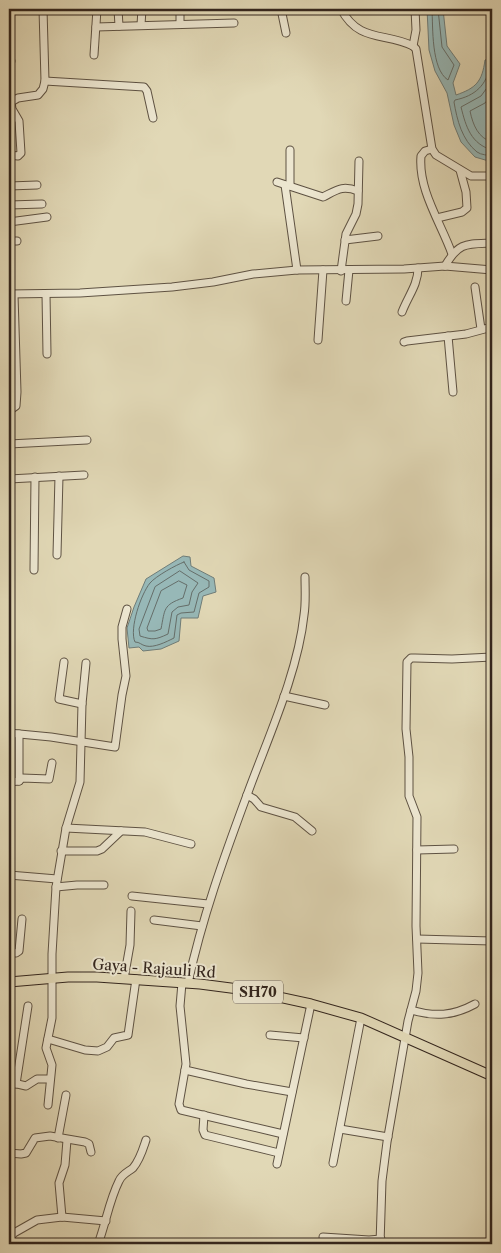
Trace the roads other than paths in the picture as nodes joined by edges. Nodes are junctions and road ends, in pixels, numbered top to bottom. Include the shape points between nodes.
1 (60, 9) edge
2 (79, 9) edge
3 (87, 9) edge
4 (97, 9) edge
5 (118, 9) edge
6 (142, 9) edge
7 (180, 9) edge
8 (281, 9) edge
9 (341, 9) edge
10 (415, 9) edge
11 (9, 10) edge
12 (22, 10) edge
13 (42, 10) edge
14 (234, 23) dead end
15 (180, 24) junction
16 (141, 25) junction
17 (119, 26) junction
18 (96, 27) junction
19 (286, 33) dead end
20 (413, 46) junction
21 (94, 55) dead end
22 (45, 81) junction
23 (10, 102) edge
24 (152, 118) dead end
25 (432, 149) junction
26 (290, 150) dead end
27 (9, 155) edge
28 (359, 161) dead end
29 (460, 170) junction
30 (492, 176) edge
31 (277, 182) dead end
32 (37, 185) dead end
33 (9, 186) edge
34 (287, 186) junction
35 (358, 191) junction
36 (42, 204) dead end
37 (9, 206) edge
38 (47, 217) dead end
39 (437, 218) junction
40 (9, 222) edge
41 (378, 236) dead end
42 (345, 240) junction
43 (9, 241) edge
44 (17, 241) dead end
45 (492, 243) edge
46 (452, 254) junction
47 (445, 266) junction
48 (418, 268) junction
49 (297, 270) junction
50 (323, 270) junction
51 (345, 270) junction
52 (492, 270) edge
53 (475, 286) dead end
54 (11, 294) edge
55 (46, 294) junction
56 (346, 301) dead end
57 (402, 312) dead end
58 (492, 327) edge
59 (481, 329) junction
60 (448, 336) junction
61 (318, 340) dead end
62 (404, 342) dead end
63 (47, 354) dead end
64 (453, 392) dead end
65 (9, 411) edge
66 (87, 440) dead end
67 (9, 444) edge
68 (84, 475) dead end
69 (59, 476) junction
70 (35, 477) junction
71 (9, 479) edge
72 (57, 555) dead end
73 (34, 570) dead end
74 (305, 577) dead end
75 (127, 609) dead end
76 (492, 657) edge
77 (64, 662) dead end
78 (86, 663) dead end
79 (284, 696) junction
80 (82, 704) junction
81 (325, 705) dead end
82 (9, 734) edge
83 (19, 734) junction
84 (82, 741) junction
85 (52, 763) dead end
86 (9, 782) edge
87 (19, 782) junction
88 (247, 795) junction
89 (66, 828) junction
90 (121, 831) junction
91 (312, 831) dead end
92 (191, 844) dead end
93 (454, 849) dead end
94 (417, 850) junction
95 (61, 851) junction
96 (9, 875) edge
97 (56, 883) junction
98 (104, 886) dead end
99 (132, 896) dead end
100 (208, 904) junction
101 (131, 911) dead end
102 (22, 919) dead end
103 (154, 920) dead end
104 (202, 926) junction
105 (417, 939) junction
106 (492, 940) edge
107 (9, 953) edge
108 (52, 978) junction
109 (124, 979) junction
110 (136, 980) junction
111 (9, 982) edge
112 (185, 983) junction
113 (311, 1004) junction
114 (475, 1004) dead end
115 (28, 1006) dead end
116 (411, 1010) junction
117 (361, 1018) junction
118 (270, 1034) dead end
119 (406, 1037) junction
120 (304, 1038) junction
121 (48, 1039) junction
122 (185, 1070) junction
123 (492, 1076) edge
124 (50, 1079) junction
125 (12, 1083) edge
126 (292, 1092) junction
127 (66, 1095) dead end
128 (48, 1105) dead end
129 (204, 1115) junction
130 (340, 1129) junction
131 (283, 1134) junction
132 (388, 1137) junction
133 (58, 1138) junction
134 (67, 1140) junction
135 (146, 1140) dead end
136 (91, 1152) dead end
137 (9, 1153) edge
138 (279, 1153) junction
139 (333, 1163) dead end
140 (277, 1164) dead end
141 (62, 1217) junction
142 (106, 1221) junction
143 (323, 1237) dead end
144 (380, 1242) edge
145 (10, 1244) edge
146 (98, 1244) edge

1 - 2 street
1 - 13 street
2 - 3 street
4 - 18 street
5 - 17 street
6 - 16 street
7 - 15 street
8 - 19 street
9 - 20 street via 352,25
10 - 20 street
11 - 12 street
12 - 13 street
13 - 22 street
14 - 15 street
15 - 16 street
16 - 17 street
17 - 18 street
18 - 21 street
20 - 25 street
22 - 23 street via 38,95
22 - 24 street via 144,87
23 - 27 street via 19,121 21,153
25 - 29 street
25 - 39 street via 422,154 420,160 424,184
26 - 34 street
28 - 35 street
29 - 30 street via 476,177
29 - 39 street via 467,208
31 - 34 street
32 - 33 street
34 - 35 street via 323,197 336,189
34 - 49 street
35 - 42 street via 356,214
36 - 37 street
38 - 40 street
39 - 46 street
41 - 42 street
42 - 51 street
43 - 44 street
45 - 46 street via 470,244
46 - 47 street
47 - 48 street
47 - 52 street
48 - 51 street
48 - 57 street via 417,282
49 - 50 street
49 - 55 street via 172,287
50 - 51 street
50 - 61 street
51 - 56 street
53 - 59 street
54 - 55 street
54 - 65 street via 17,392 16,406
55 - 63 street
58 - 59 street
59 - 60 street
60 - 62 street
60 - 64 street
66 - 67 street
68 - 69 street
69 - 70 street
69 - 72 street
70 - 71 street
70 - 73 street
74 - 79 street via 305,614
75 - 84 street via 122,627 126,676 116,745 112,748
76 - 94 street via 411,658 407,662 406,729 410,796 417,817
77 - 80 street via 59,699
78 - 80 street
79 - 81 street
79 - 88 street
80 - 84 street
82 - 83 street
83 - 84 street
83 - 87 street
84 - 89 street via 80,782
85 - 87 street via 48,779 22,778
86 - 87 street
88 - 91 street via 261,807 296,817
88 - 100 street
89 - 90 street
89 - 95 street
90 - 92 street via 150,833
90 - 95 street via 97,852
93 - 94 street
94 - 105 street
95 - 97 street
96 - 97 street
97 - 98 street
97 - 108 street
99 - 100 street
100 - 104 street
101 - 109 street
102 - 107 street via 19,951
103 - 104 street
104 - 112 street
105 - 106 street
105 - 116 street via 417,982
108 - 109 main road, Gaya - Rajauli Rd / SH70
108 - 111 main road, Gaya - Rajauli Rd / SH70
108 - 121 street via 52,1018
109 - 110 main road, Gaya - Rajauli Rd / SH70
110 - 112 main road, Gaya - Rajauli Rd / SH70
110 - 121 street via 128,1036 114,1038 107,1047 98,1051
112 - 113 main road, Gaya - Rajauli Rd / SH70 via 246,990
112 - 122 street via 180,1006
113 - 117 main road, Gaya - Rajauli Rd / SH70
113 - 120 street
114 - 116 street via 439,1015
115 - 125 street
116 - 119 street
117 - 119 main road, Gaya - Rajauli Rd / SH70
117 - 130 street
118 - 120 street
119 - 123 main road, Gaya - Rajauli Rd / SH70
119 - 132 street
120 - 126 street
121 - 124 street via 46,1052 52,1065
122 - 126 street
122 - 129 street via 180,1108
124 - 125 street via 37,1079 26,1086
124 - 128 street
126 - 131 street
127 - 133 street
129 - 131 street
129 - 138 street via 205,1135
130 - 132 street
130 - 139 street
131 - 138 street
132 - 144 street via 382,1180
133 - 134 street
133 - 137 street via 38,1136 26,1153
134 - 136 street via 85,1142
134 - 141 street via 59,1184
135 - 142 street via 135,1165 118,1182
138 - 140 street
141 - 142 street
141 - 145 street via 33,1222 14,1233
142 - 146 street
143 - 144 street

